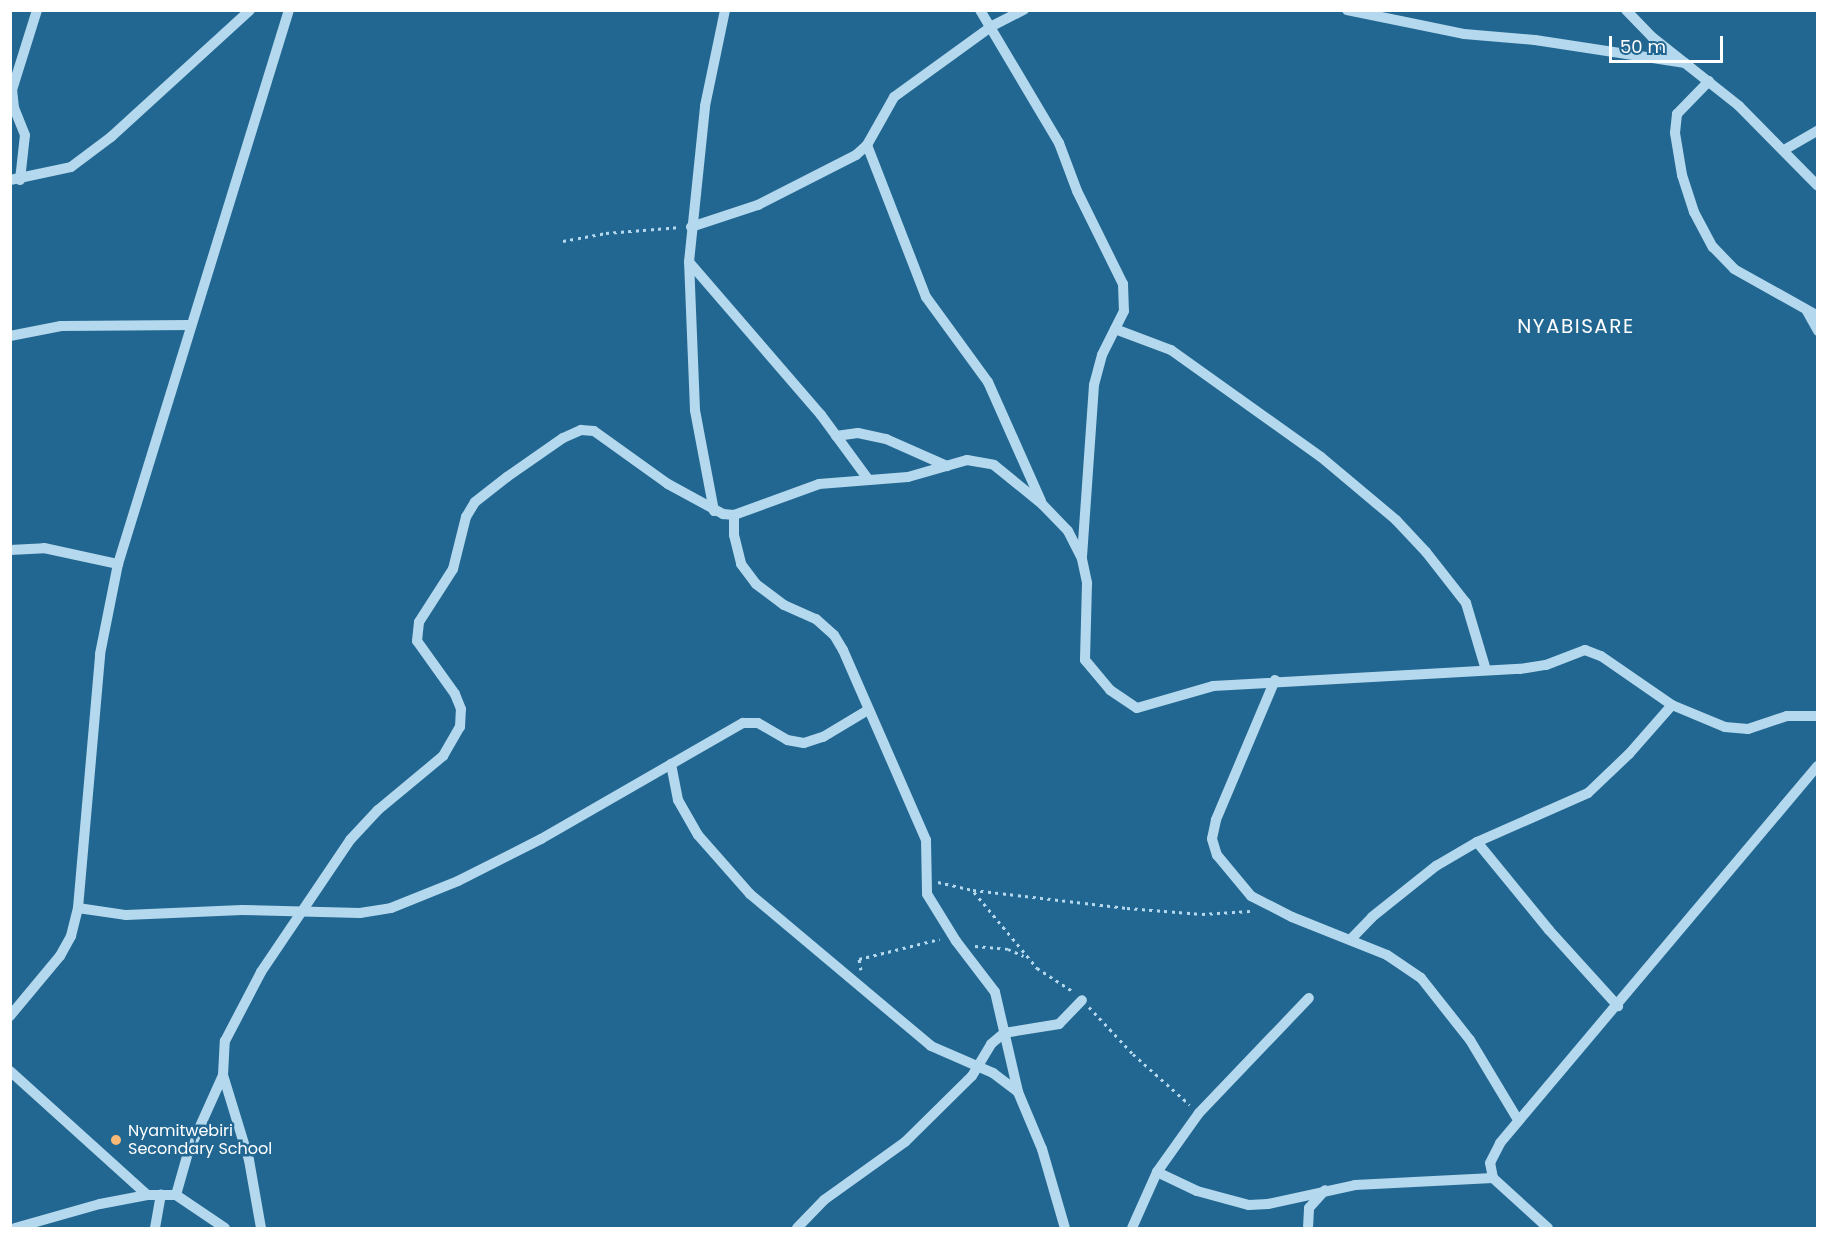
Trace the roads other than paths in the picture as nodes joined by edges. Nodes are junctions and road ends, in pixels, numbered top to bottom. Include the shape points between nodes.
1 (37, 10) edge
2 (250, 10) edge
3 (289, 10) edge
4 (725, 10) edge
5 (980, 10) edge
6 (1024, 10) edge
7 (1347, 10) edge
8 (1626, 10) edge
9 (1635, 10) edge
10 (1638, 22) junction
11 (992, 26) junction
12 (1685, 63) junction
13 (1709, 81) junction
14 (1818, 130) edge
15 (867, 145) junction
16 (1784, 150) junction
17 (15, 180) edge
18 (1818, 186) edge
19 (691, 227) junction
20 (689, 262) junction
21 (1806, 311) junction
22 (1818, 316) edge
23 (191, 325) junction
24 (1115, 329) junction
25 (1818, 331) edge
26 (10, 336) edge
27 (836, 436) junction
28 (947, 466) junction
29 (868, 479) junction
30 (1042, 504) junction
31 (714, 511) junction
32 (734, 515) junction
33 (10, 550) edge
34 (1082, 560) junction
35 (118, 564) junction
36 (1486, 670) junction
37 (1275, 680) junction
38 (1672, 705) junction
39 (868, 710) junction
40 (1818, 716) edge
41 (671, 764) junction
42 (1818, 766) edge
43 (1478, 842) junction
44 (78, 908) junction
45 (306, 910) junction
46 (1351, 939) junction
47 (1309, 998) dead end
48 (1082, 1000) dead end
49 (1618, 1006) junction
50 (10, 1016) edge
51 (1004, 1033) junction
52 (978, 1067) junction
53 (10, 1071) edge
54 (224, 1075) junction
55 (1018, 1092) junction
56 (1518, 1120) junction
57 (1157, 1173) junction
58 (1493, 1178) junction
59 (1326, 1189) junction
60 (147, 1195) junction
61 (161, 1195) junction
62 (176, 1195) junction
63 (15, 1228) edge
64 (155, 1228) edge
65 (225, 1228) edge
66 (261, 1228) edge
67 (798, 1228) edge
68 (1065, 1228) edge
69 (1132, 1228) edge
70 (1308, 1228) edge
71 (1548, 1228) edge

1 - 17 street via 12,90 14,108 25,135
2 - 17 street via 111,137 71,167
3 - 23 street
4 - 19 street via 705,106
5 - 11 street
6 - 11 street
7 - 12 street via 1453,33 1535,40
8 - 10 street
9 - 10 street
10 - 12 street
11 - 15 street via 894,97 877,120
11 - 24 street via 1014,71 1059,142 1084,206 1119,269 1125,304
12 - 13 street
13 - 16 street
13 - 21 street via 1677,114 1675,133 1682,175 1694,212 1713,247 1734,269
14 - 16 street
15 - 19 street via 837,166 758,205
15 - 30 street via 926,297 988,382
16 - 18 street
19 - 20 street
20 - 27 street
20 - 31 street via 695,410
21 - 22 street
21 - 25 street
23 - 26 street via 61,326
23 - 35 street
24 - 34 street via 1094,385
24 - 36 street via 1171,350 1321,457 1396,520 1466,603
27 - 28 street via 858,433 886,438
27 - 29 street
28 - 29 street via 908,477
28 - 30 street via 967,460 985,461
29 - 32 street via 819,484
30 - 34 street via 1068,531
31 - 32 street
31 - 45 street via 668,484 594,431 581,430 540,453 475,502 466,518 453,569 419,622 417,641 455,694 462,709 460,727 443,756 378,810 350,840
32 - 39 street via 741,564 767,593 816,619 834,635
33 - 35 street via 44,548
34 - 37 street via 1088,594 1084,656 1092,672 1125,702 1137,708 1154,706 1213,686
35 - 44 street via 100,654
36 - 37 street
36 - 38 street via 1546,665 1591,650
37 - 46 street via 1226,792 1212,839 1217,855 1251,896 1273,909
38 - 40 street via 1738,730 1787,716
38 - 43 street via 1588,793
39 - 41 street via 824,737 804,743 787,740 758,723 743,723
39 - 51 street via 926,840 925,879 936,912 995,992
41 - 45 street via 541,839 418,899 360,913
41 - 52 street via 678,800 722,866 931,1046
42 - 49 street
43 - 46 street via 1403,891
43 - 49 street via 1549,930
44 - 45 street via 126,915
44 - 50 street via 60,956
45 - 54 street via 242,1005 225,1041
46 - 56 street via 1387,955 1421,978 1470,1040
47 - 57 street via 1199,1113
48 - 51 street via 1059,1024
49 - 56 street
51 - 52 street via 991,1044
51 - 55 street
52 - 55 street
52 - 67 street via 892,1154 824,1200
53 - 60 street
54 - 62 street via 188,1153
54 - 66 street via 249,1160
55 - 68 street via 1041,1149
56 - 58 street via 1490,1163
57 - 59 street via 1197,1191 1249,1205
57 - 69 street
58 - 59 street
58 - 71 street
59 - 70 street via 1309,1208
60 - 61 street
60 - 63 street
61 - 62 street
61 - 64 street
62 - 65 street

